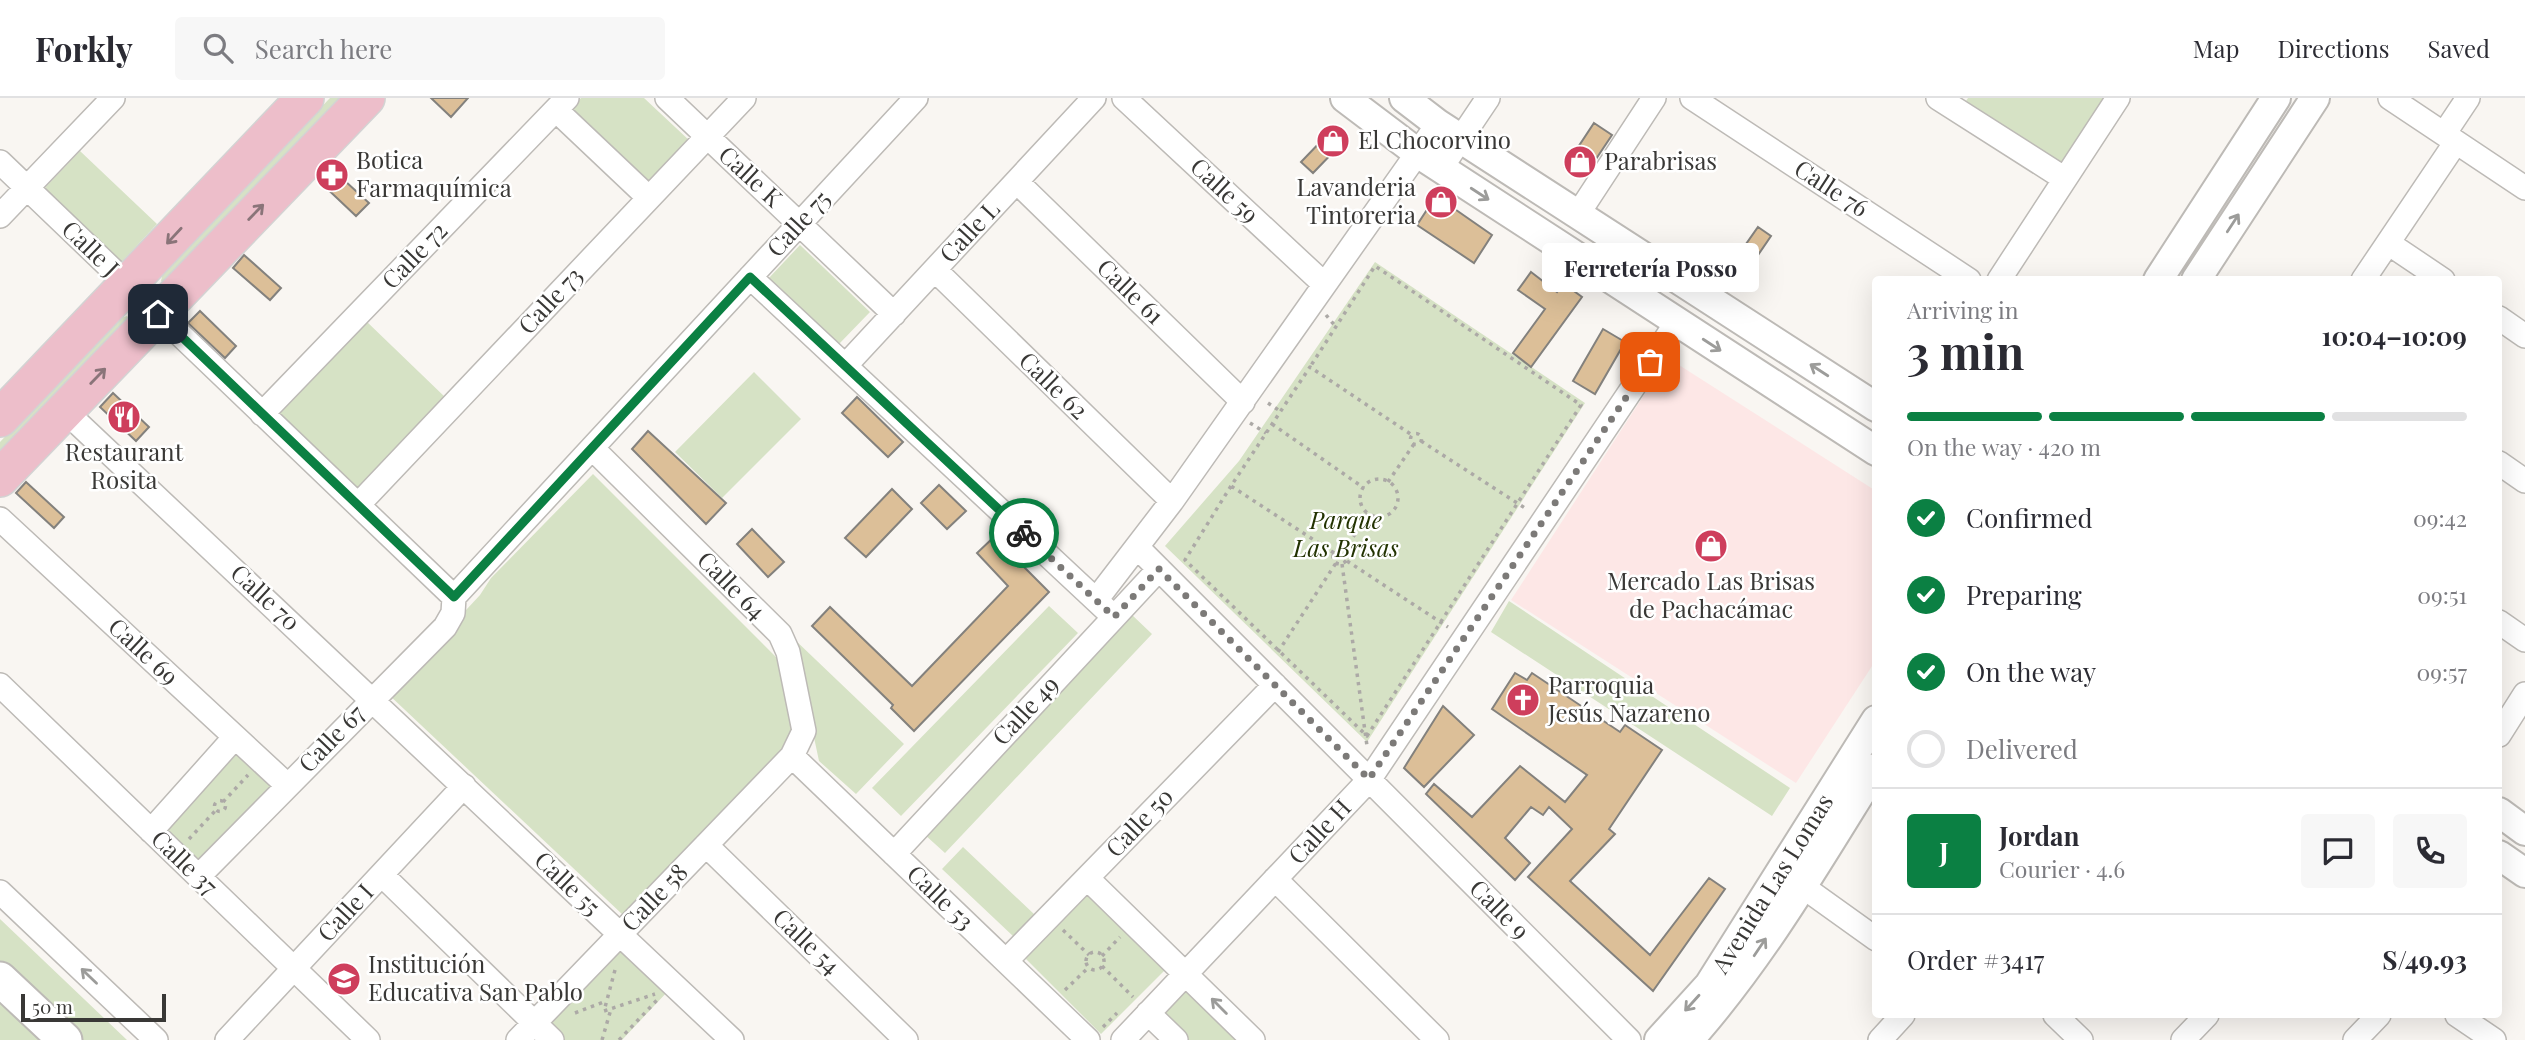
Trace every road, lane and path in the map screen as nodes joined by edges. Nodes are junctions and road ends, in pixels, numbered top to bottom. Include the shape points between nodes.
1 (113, 98) edge
2 (305, 98) edge
3 (366, 98) edge
4 (667, 98) edge
5 (744, 98) edge
6 (916, 98) edge
7 (1094, 98) edge
8 (1124, 98) edge
9 (1345, 98) edge
10 (1404, 98) edge
11 (1488, 98) edge
12 (1654, 98) edge
13 (1692, 98) edge
14 (2118, 98) edge
15 (2276, 98) edge
16 (2315, 98) edge
17 (2390, 98) edge
18 (2468, 98) edge
19 (1949, 101) edge
20 (561, 104) edge
21 (1449, 131) junction
22 (707, 136) junction
23 (2450, 138) junction
24 (1430, 161) junction
25 (0, 162) edge
26 (2065, 179) junction
27 (1017, 182) junction
28 (27, 188) junction
29 (2525, 188) edge
30 (649, 198) junction
31 (1578, 214) junction
32 (0, 216) edge
33 (799, 224) junction
34 (2388, 243) junction
35 (934, 270) junction
36 (1963, 276) edge
37 (2002, 276) edge
38 (2161, 276) edge
39 (2199, 276) edge
40 (2366, 276) edge
41 (2436, 276) edge
42 (750, 277) junction
43 (1324, 284) junction
44 (127, 285) junction
45 (158, 314) junction
46 (894, 314) junction
47 (2502, 320) edge
48 (1676, 322) junction
49 (2525, 335) edge
50 (846, 365) junction
51 (1310, 367) junction
52 (1243, 402) junction
53 (1872, 404) edge
54 (65, 411) junction
55 (262, 414) junction
56 (0, 418) edge
57 (1272, 424) junction
58 (1412, 435) junction
59 (1422, 441) junction
60 (1414, 444) junction
61 (592, 448) junction
62 (1872, 448) edge
63 (2502, 465) edge
64 (0, 478) edge
65 (2525, 481) edge
66 (1388, 482) junction
67 (1231, 486) junction
68 (1364, 488) junction
69 (1172, 501) junction
70 (1517, 503) junction
71 (358, 505) junction
72 (1368, 514) junction
73 (0, 519) edge
74 (1543, 520) junction
75 (1138, 548) junction
76 (1344, 551) junction
77 (1334, 553) junction
78 (1347, 561) junction
79 (1336, 563) junction
80 (1342, 564) junction
81 (1159, 569) junction
82 (454, 597) junction
83 (1096, 600) junction
84 (1114, 617) junction
85 (1441, 622) junction
86 (2502, 624) edge
87 (1464, 637) junction
88 (2525, 640) edge
89 (1277, 652) junction
90 (0, 685) edge
91 (1275, 685) junction
92 (2525, 694) edge
93 (371, 699) junction
94 (1872, 726) edge
95 (2502, 730) edge
96 (1367, 736) junction
97 (235, 737) junction
98 (792, 756) junction
99 (255, 768) dead end
100 (1872, 774) edge
101 (1369, 779) junction
102 (287, 785) junction
103 (464, 786) junction
104 (2502, 814) edge
105 (150, 831) junction
106 (2525, 831) edge
107 (183, 845) dead end
108 (706, 845) junction
109 (894, 854) junction
110 (2502, 857) edge
111 (2525, 873) edge
112 (382, 874) junction
113 (199, 876) junction
114 (1087, 878) junction
115 (1275, 879) junction
116 (1802, 886) junction
117 (0, 891) edge
118 (1056, 924) dead end
119 (1124, 933) dead end
120 (622, 936) junction
121 (1872, 936) edge
122 (1089, 955) junction
123 (1102, 956) junction
124 (1006, 961) junction
125 (1102, 966) junction
126 (1089, 967) junction
127 (294, 969) junction
128 (1186, 973) junction
129 (0, 979) edge
130 (1055, 982) dead end
131 (1142, 987) dead end
132 (1064, 991) junction
133 (1074, 1000) dead end
134 (1141, 1005) junction
135 (611, 1009) junction
136 (1900, 1018) edge
137 (2057, 1018) edge
138 (2204, 1018) edge
139 (2376, 1018) edge
140 (2461, 1018) edge
141 (534, 1023) junction
142 (1091, 1029) edge
143 (2072, 1037) edge
144 (65, 1040) edge
145 (156, 1040) edge
146 (227, 1040) edge
147 (368, 1040) edge
148 (517, 1040) edge
149 (552, 1040) edge
150 (602, 1040) edge
151 (619, 1040) edge
152 (732, 1040) edge
153 (906, 1040) edge
154 (1122, 1040) edge
155 (1176, 1040) edge
156 (1253, 1040) edge
157 (1437, 1040) edge
158 (1629, 1040) edge
159 (1660, 1040) edge
160 (1689, 1040) edge
161 (1880, 1040) edge
162 (2183, 1040) edge
163 (2355, 1040) edge
164 (2494, 1040) edge

1 - 28 street
2 -> 44 main road
45 -> 3 main road
4 - 22 street, Calle K
5 - 22 street, Calle 73
6 - 33 street, Calle 75
7 - 27 street, Calle L
8 - 43 street, Calle 59
9 - 24 street
10 - 21 street
11 - 21 street
12 - 31 street
13 - 36 street, Calle 76
14 - 26 street
15 - 38 street
39 -> 16 street
17 - 23 street
18 - 23 street
19 - 26 street
20 - 30 street
20 - 55 street, Calle 72
21 - 24 street
21 - 31 street
22 - 30 street, Calle 73
22 - 33 street, Calle K
23 - 29 street
23 - 34 street
24 - 43 street
24 -> 48 street
25 - 28 street, Calle J
26 - 37 street
27 - 35 street, Calle L
27 - 52 street, Calle 61
28 - 32 street
28 - 44 street, Calle J
30 - 71 street, Calle 73
53 -> 31 street
33 - 42 street, Calle 75
33 - 46 street, Calle K
34 - 40 street
34 - 41 street
35 - 46 street, Calle L
35 - 69 street, Calle 62
42 - 50 street
42 - 61 street, Calle 75
43 - 52 street
44 - 45 street, Calle J
44 - 56 main road
54 -> 45 main road
45 - 55 street, Calle J
46 - 50 street, Calle L
47 - 49 street
48 -> 62 street
48 - 74 street, Calle H
50 - 83 street
51 - 57 path
51 - 58 path
51 - 70 path via 1376,266 1581,405
52 - 69 street
54 - 64 main road
54 - 93 street, Calle 70
55 - 71 street, Calle J
57 - 67 path
57 - 68 path
58 - 59 path via 1419,434
58 - 60 path
59 - 60 path
59 - 70 path
60 - 66 path
61 - 82 street, Calle 75
61 - 98 street, Calle 64 via 780,634 804,731
63 - 65 street
66 - 68 path via 1376,480
66 - 72 path via 1396,491 1394,509 1378,517
67 - 77 path
67 - 89 path via 1185,560
68 - 72 path via 1361,503
69 - 75 street
70 - 74 path
70 - 85 path
71 - 82 street, Calle J
72 - 76 path
73 - 97 street, Calle 69
74 - 87 street, Calle H
75 - 81 street, Calle 9
75 - 83 street
76 - 77 path
76 - 78 path
77 - 79 path
78 - 80 path
78 - 85 path
79 - 80 path
79 - 89 path
80 - 96 path
81 - 84 street, Calle 49
81 - 91 street, Calle 9
82 - 93 street, Calle 67 via 445,627
83 - 84 street
84 - 109 street, Calle 49
85 - 87 path
85 - 96 path
86 - 88 street
87 - 101 street, Calle H
89 - 96 path
90 - 105 street, Calle 37
91 - 101 street, Calle 9
91 - 114 street, Calle 50
92 - 95 street
93 - 102 street, Calle 67
93 - 103 street, Calle 70
94 -> 159 street, Avenida Las Lomas via 1709,985
96 - 101 path
97 - 102 street, Calle 69
97 - 105 street
98 - 108 street, Calle 58
98 - 109 street, Calle 53
99 - 107 path via 223,802 216,803 216,810
100 - 116 street, Avenida Las Lomas
101 - 115 street, Calle H
101 - 158 street, Calle 9
102 - 113 street, Calle 67
103 - 112 street, Calle I
103 - 120 street, Calle 55
104 - 106 street
105 - 113 street, Calle 37
108 - 120 street, Calle 58
108 - 153 street, Calle 54
109 - 124 street, Calle 53
110 - 111 street
112 - 127 street, Calle I
112 - 141 street
113 - 127 street, Calle 37
114 - 124 street, Calle 50
114 - 128 street
115 - 128 street, Calle H
115 - 157 street
116 - 121 street
160 -> 116 street, Avenida Las Lomas via 1723,1002
145 -> 117 street
118 - 122 path
119 - 123 path
120 - 135 path via 604,1012
120 - 141 street, Calle 58
120 - 152 street, Calle 55
122 - 123 path
122 - 126 path
123 - 125 path
124 - 142 street, Calle 53
125 - 126 path via 1097,970
125 - 134 path
126 - 132 path
127 - 146 street, Calle I
127 - 147 street, Calle 37
128 - 134 street, Calle H
156 -> 128 street
129 - 144 main road
130 - 132 path
131 - 134 path
132 - 133 path
134 - 142 path via 1102,1028
134 - 154 street, Calle H
134 - 155 street
135 - 150 path
135 - 151 path via 666,991
136 - 161 street
137 - 143 street
138 - 162 street
139 - 163 street
140 - 164 street
141 - 148 street, Calle 58
141 - 149 street

